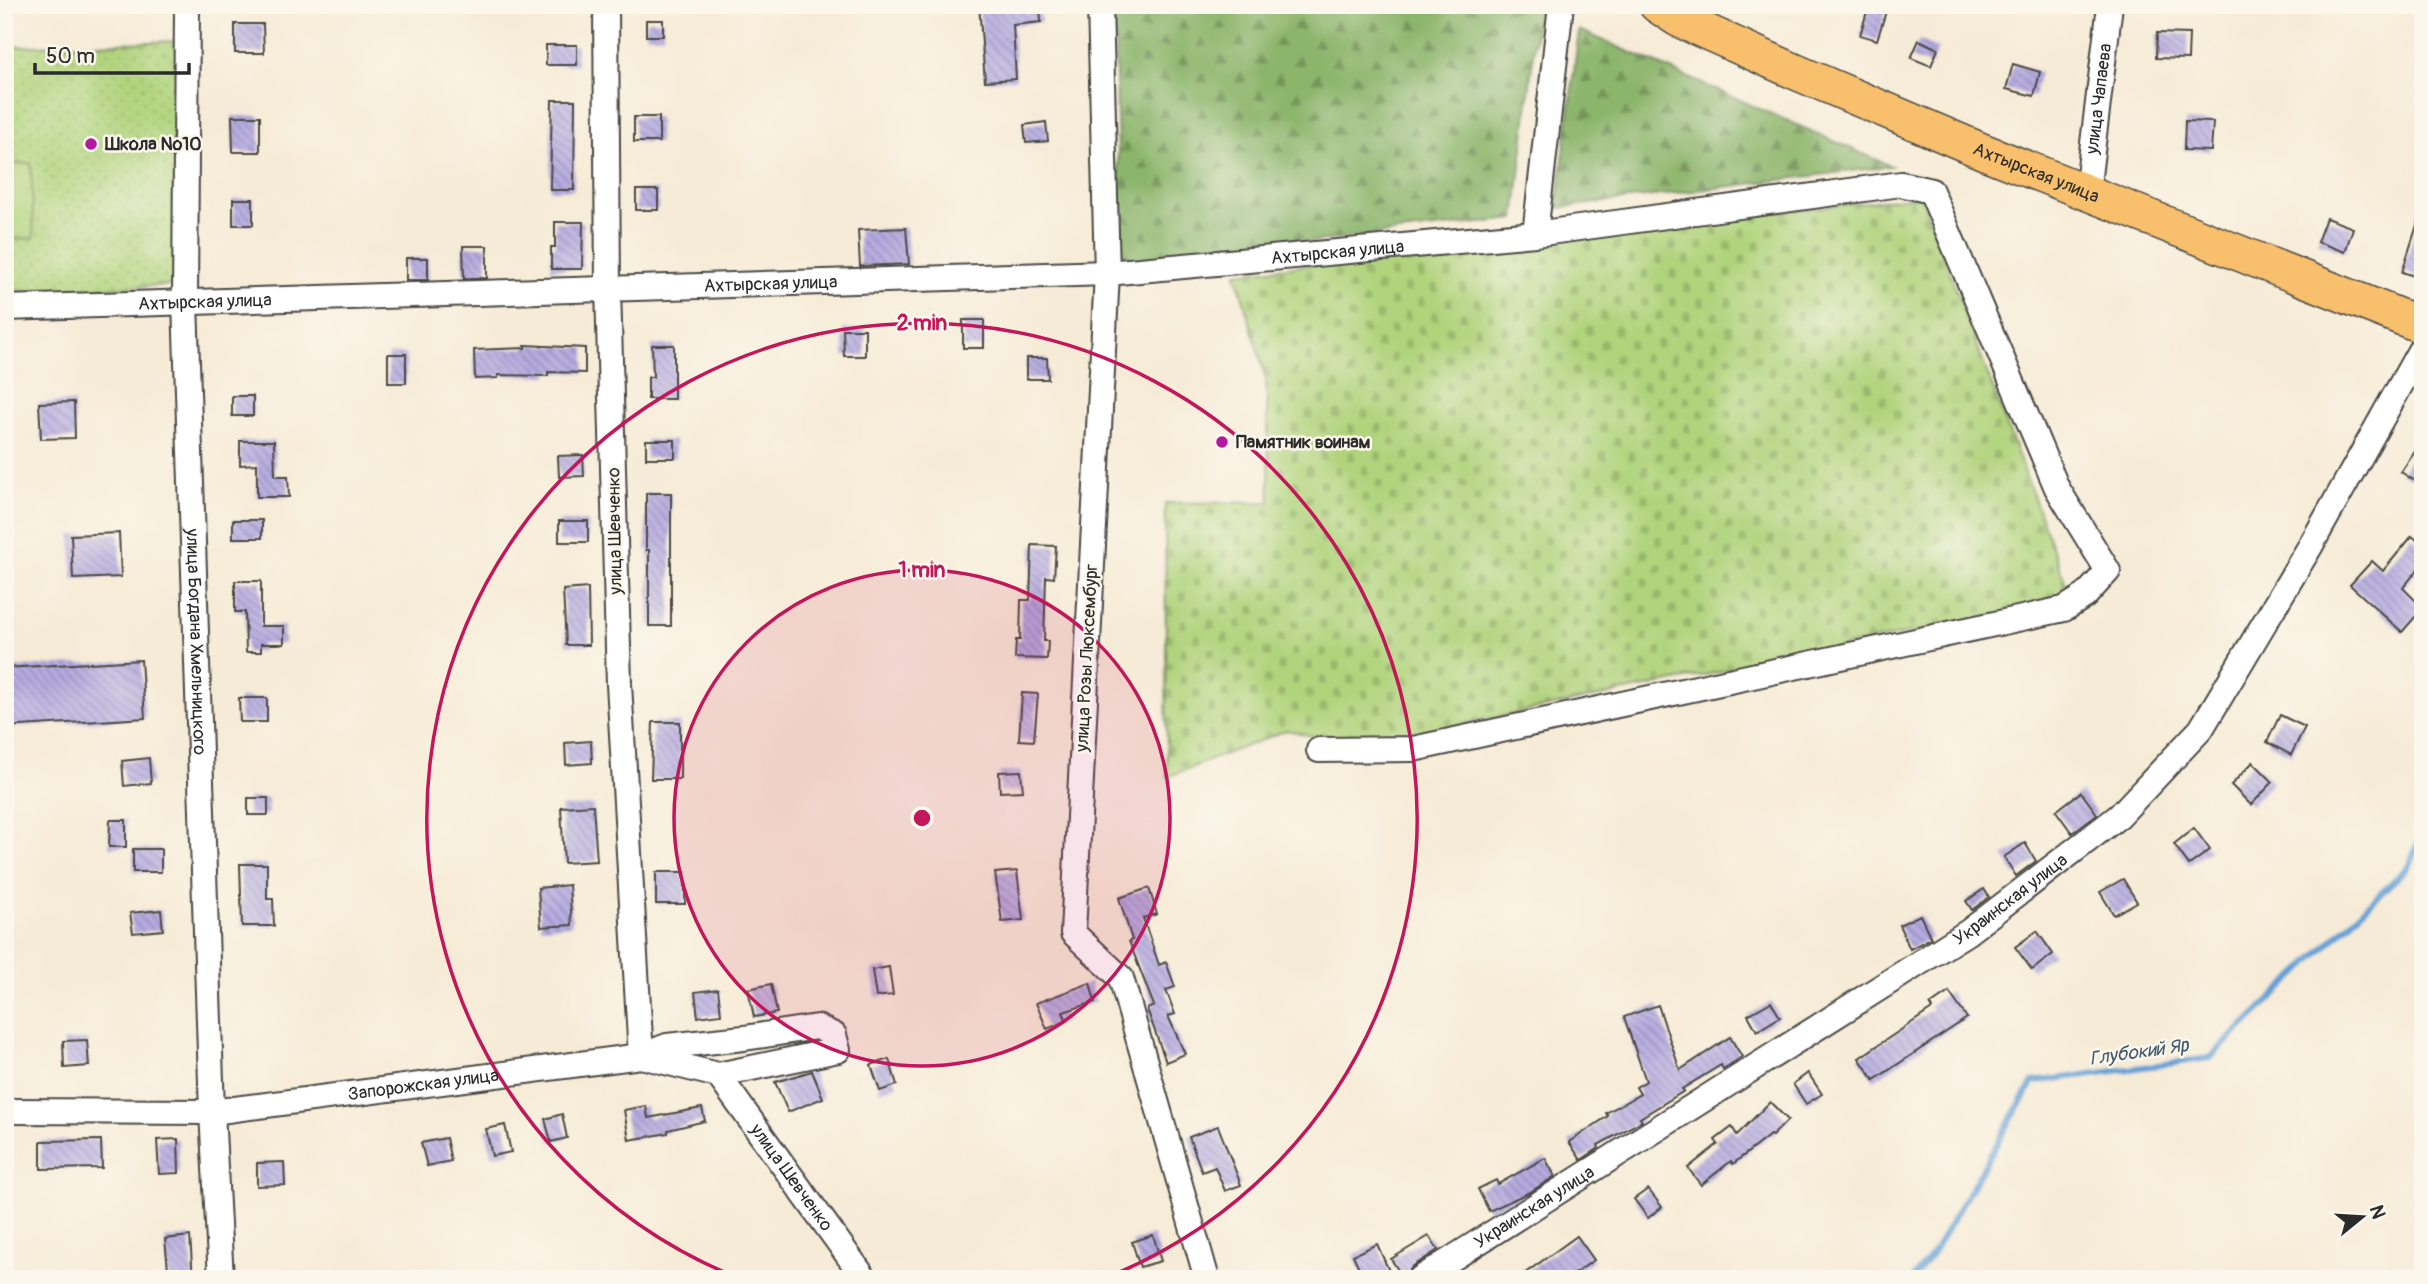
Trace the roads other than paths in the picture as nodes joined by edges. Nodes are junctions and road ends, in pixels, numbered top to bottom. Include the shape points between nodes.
1 (187, 5) edge
2 (606, 5) edge
3 (1100, 5) edge
4 (1561, 5) edge
5 (1657, 5) edge
6 (2110, 5) edge
7 (2087, 192) junction
8 (1535, 234) junction
9 (1107, 273) junction
10 (608, 288) junction
11 (185, 302) junction
12 (5, 308) edge
13 (2423, 326) edge
14 (2423, 345) edge
15 (1319, 750) dead end
16 (641, 1056) junction
17 (718, 1074) junction
18 (5, 1111) edge
19 (212, 1112) junction
20 (220, 1279) edge
21 (866, 1279) edge
22 (1207, 1279) edge
23 (1420, 1279) edge

1 - 11 street, улица Богдана Хмельницкого
2 - 10 street, улица Шевченко
3 - 9 street, улица Розы Люксембург
4 - 8 street
5 - 7 highway, Ахтырская улица via 1796,72
6 - 7 street, улица Чапаева
7 - 13 highway, Ахтырская улица
8 - 9 street, Ахтырская улица
8 - 15 street, Ахтырская улица via 1901,184 1931,191 2057,488 2108,571 2085,596 2064,609 1413,749
9 - 10 street, Ахтырская улица
9 - 22 street, улица Розы Люксембург via 1073,933 1121,978
10 - 11 street, Ахтырская улица
10 - 16 street, улица Шевченко via 619,684
11 - 12 street, Ахтырская улица
11 - 19 street, улица Богдана Хмельницкого
14 - 23 street, Украинская улица via 2201,729 2119,816 1968,932
16 - 17 street, Запорожская улица
16 - 17 street, Запорожская улица via 667,1046 817,1027 834,1035 838,1050
16 - 19 street, Запорожская улица
17 - 21 street, улица Шевченко
18 - 19 street, Запорожская улица
19 - 20 street, улица Богдана Хмельницкого

